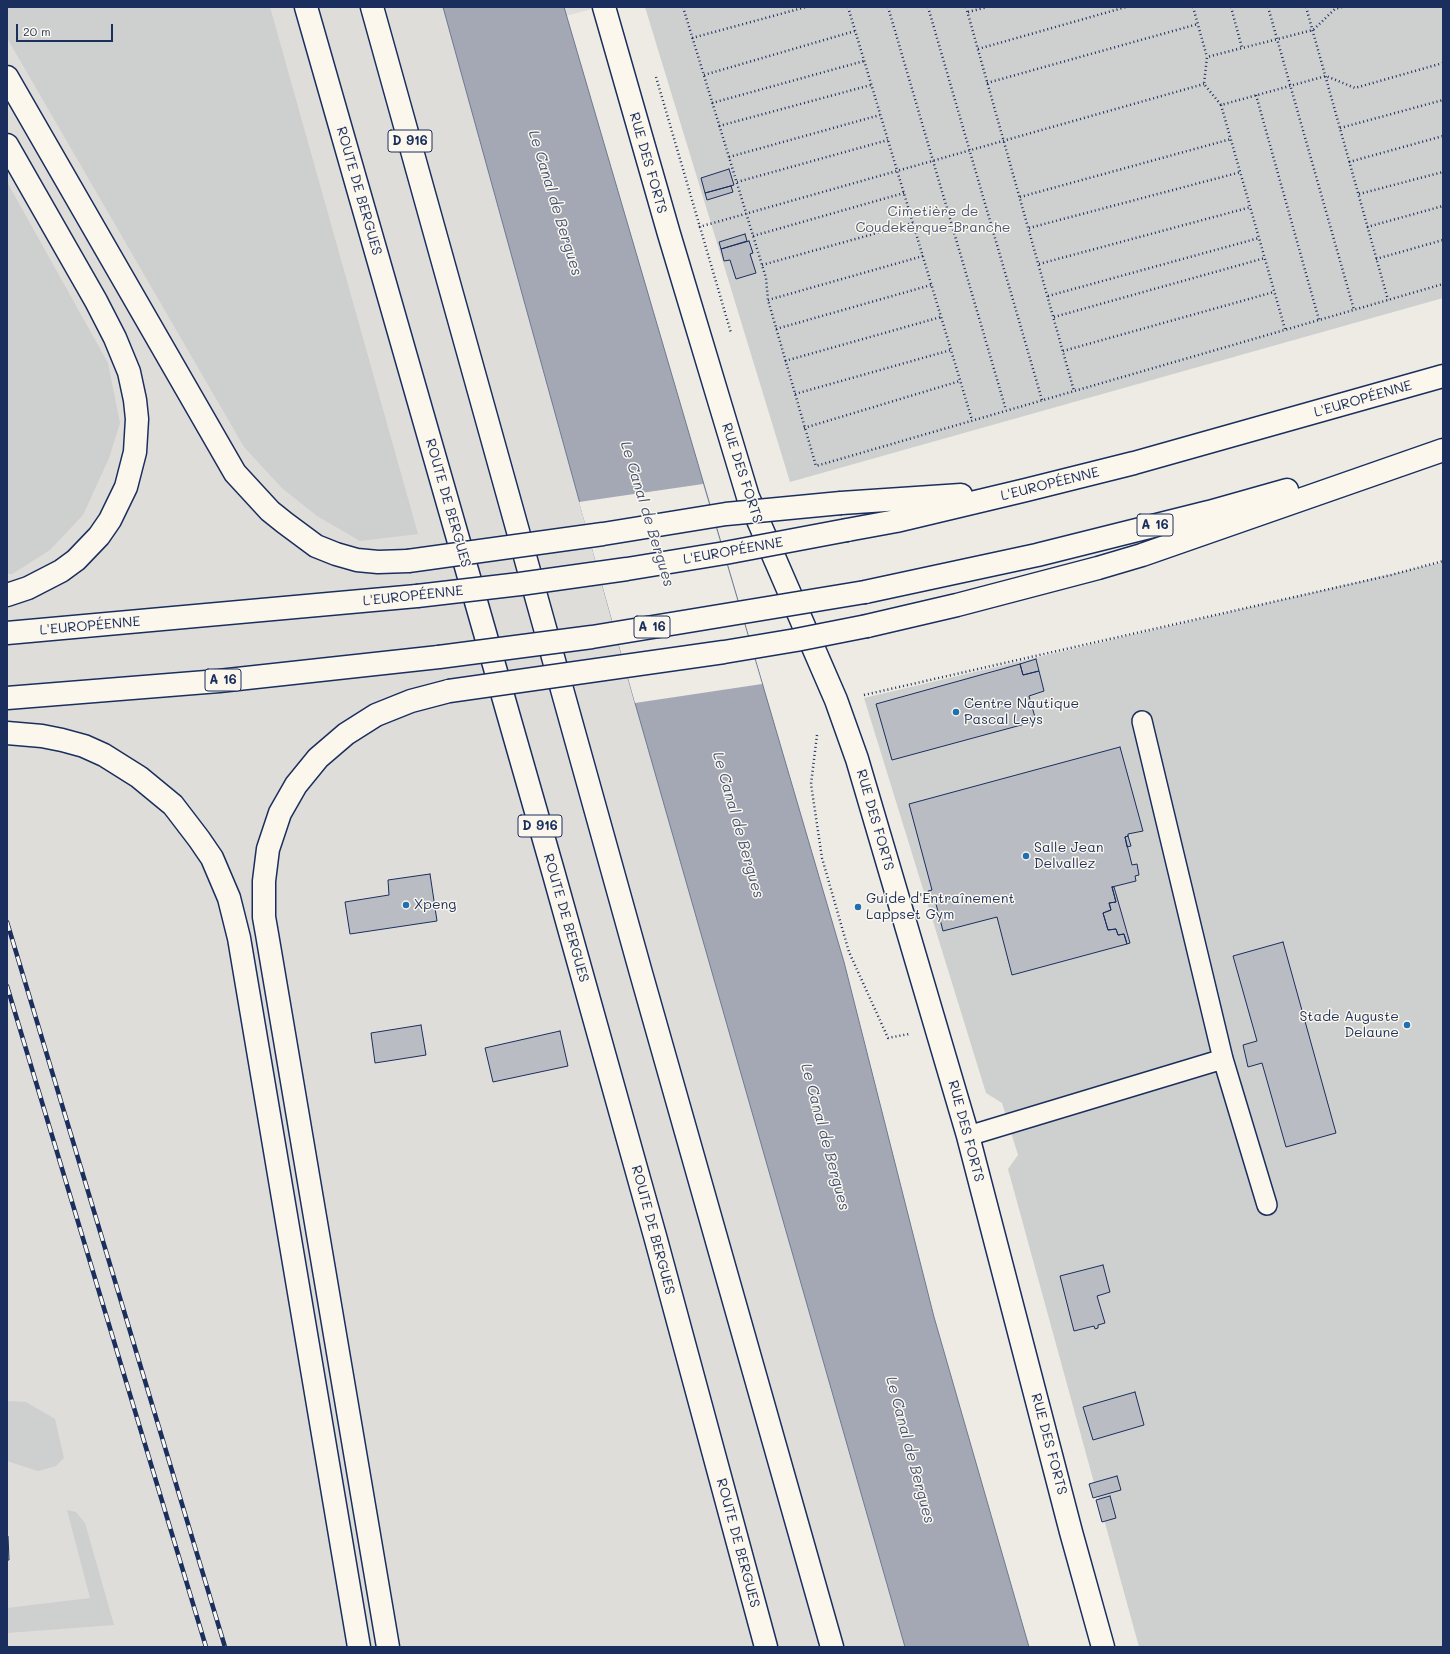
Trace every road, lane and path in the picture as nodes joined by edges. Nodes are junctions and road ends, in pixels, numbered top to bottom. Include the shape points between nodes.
1 (306, 7) edge
2 (372, 7) edge
3 (604, 7) edge
4 (683, 7) edge
5 (806, 7) edge
6 (848, 7) edge
7 (888, 7) edge
8 (928, 7) edge
9 (966, 7) edge
10 (987, 7) edge
11 (1126, 7) edge
12 (1193, 7) edge
13 (1231, 7) edge
14 (1268, 7) edge
15 (1306, 7) edge
16 (1342, 7) edge
17 (968, 12) junction
18 (1198, 24) junction
19 (1313, 30) junction
20 (855, 31) junction
21 (692, 38) junction
22 (1277, 39) junction
23 (1242, 48) junction
24 (978, 49) junction
25 (1207, 57) junction
26 (864, 61) junction
27 (1443, 63) edge
28 (704, 75) junction
29 (1326, 76) junction
30 (7, 77) edge
31 (987, 83) junction
32 (871, 84) junction
33 (1204, 84) junction
34 (1290, 86) junction
35 (1256, 95) junction
36 (1443, 100) edge
37 (712, 103) junction
38 (1222, 105) junction
39 (880, 115) junction
40 (719, 126) junction
41 (1340, 128) junction
42 (1443, 136) edge
43 (1231, 139) junction
44 (888, 140) junction
45 (1004, 140) junction
46 (7, 145) edge
47 (970, 150) junction
48 (729, 157) junction
49 (934, 160) junction
50 (1349, 162) junction
51 (897, 171) junction
52 (1241, 172) junction
53 (1443, 172) edge
54 (737, 182) junction
55 (904, 193) junction
56 (1358, 194) junction
57 (1020, 197) junction
58 (1443, 206) edge
59 (1250, 207) junction
60 (747, 214) junction
61 (913, 223) junction
62 (700, 227) dead end
63 (1367, 227) junction
64 (1029, 228) junction
65 (754, 236) junction
66 (1259, 238) junction
67 (1443, 240) edge
68 (923, 256) junction
69 (1265, 258) junction
70 (1376, 259) junction
71 (1039, 264) junction
72 (762, 265) junction
73 (1443, 284) edge
74 (931, 285) junction
75 (1274, 292) junction
76 (1048, 296) junction
77 (768, 300) junction
78 (1388, 300) junction
79 (1354, 310) junction
80 (941, 317) junction
81 (1054, 317) junction
82 (1319, 320) junction
83 (776, 329) junction
84 (1285, 330) junction
85 (951, 350) junction
86 (1063, 351) junction
87 (785, 361) junction
88 (1443, 376) edge
89 (960, 382) junction
90 (1074, 391) junction
91 (794, 394) junction
92 (1042, 400) junction
93 (1006, 410) junction
94 (972, 420) junction
95 (804, 428) junction
96 (1443, 446) edge
97 (1443, 450) edge
98 (1026, 490) junction
99 (1443, 561) edge
100 (7, 595) edge
101 (7, 634) edge
102 (860, 696) dead end
103 (7, 698) edge
104 (1142, 721) dead end
105 (13, 733) edge
106 (818, 733) dead end
107 (914, 1033) dead end
108 (1223, 1059) junction
109 (968, 1136) junction
110 (1267, 1205) dead end
111 (359, 1647) edge
112 (388, 1647) edge
113 (766, 1647) edge
114 (832, 1647) edge
115 (1103, 1647) edge

1 - 113 main road, ROUTE DE BERGUES / D 916 via 553,871
2 - 114 main road, D 916
3 - 109 main road, RUE DES FORTS via 666,226 742,477 758,522 836,700 857,759
4 - 21 path
5 - 21 path
6 - 20 path
7 - 49 path
8 - 47 path
9 - 17 path
10 - 17 path
11 - 24 path
12 - 18 path
13 - 23 path
14 - 22 path
15 - 19 path
16 - 19 path via 1335,9
17 - 24 path
18 - 25 path
18 - 31 path
19 - 22 path
19 - 29 path
20 - 26 path
20 - 28 path
21 - 28 path
22 - 23 path
22 - 34 path
23 - 25 path
24 - 31 path
25 - 33 path
26 - 32 path
26 - 37 path
27 - 29 path via 1356,88
28 - 37 path
29 - 34 path
29 - 41 path
30 - 98 main road, bridge via 235,473 270,511 316,546 357,560 408,561 726,514
31 - 45 path
32 - 39 path
32 - 40 path
33 - 38 path
33 - 45 path
34 - 35 path
34 - 79 path
35 - 38 path
35 - 82 path
36 - 41 path
37 - 40 path
38 - 43 path
39 - 44 path
39 - 48 path
40 - 48 path
41 - 50 path
42 - 50 path
43 - 52 path
43 - 57 path
44 - 51 path
44 - 54 path
45 - 47 path
45 - 57 path
46 - 100 main road via 115,338 129,372 137,419 131,470 119,503 99,536 76,560 61,571 28,588
47 - 49 path
47 - 92 path
48 - 54 path
49 - 51 path
49 - 93 path
50 - 56 path
51 - 55 path
51 - 60 path
52 - 59 path
52 - 64 path
53 - 56 path
54 - 60 path
55 - 61 path
55 - 65 path
56 - 63 path
57 - 64 path
58 - 63 path
59 - 66 path
59 - 71 path
60 - 62 path
60 - 65 path
61 - 68 path
61 - 72 path
63 - 70 path
64 - 71 path
65 - 72 path
66 - 69 path
66 - 76 path
67 - 70 path
68 - 74 path
68 - 77 path
69 - 75 path
69 - 81 path
70 - 78 path
71 - 76 path
72 - 77 path
73 - 78 path
74 - 80 path
74 - 83 path
75 - 84 path
75 - 86 path
76 - 81 path
77 - 83 path
78 - 79 path
79 - 82 path
80 - 85 path
80 - 87 path
81 - 86 path
82 - 84 path
83 - 87 path
84 - 90 path
85 - 89 path
85 - 91 path
86 - 90 path
87 - 91 path
88 - 98 main road, L'EUROPÉENNE via 1178,451
89 - 94 path
89 - 95 path
90 - 92 path
91 - 95 path
92 - 93 path
93 - 94 path
94 - 95 path via 816,466
96 - 103 main road, A 16, bridge via 1210,512 963,572 865,592 592,637 439,657 218,681
97 - 112 main road, bridge via 1106,566 867,626 724,652 449,691 411,701 376,715 346,734 318,758 296,785 280,813 265,864 264,917
98 - 101 main road, L'EUROPÉENNE, bridge via 848,530 627,569 417,596
99 - 102 path via 1383,577
104 - 108 lane
105 - 111 main road via 84,746 122,765 156,790 173,805 212,858 229,898 239,938
106 - 107 path via 811,784 822,858 848,952 888,1038
108 - 109 lane
108 - 110 lane
109 - 115 main road, RUE DES FORTS

